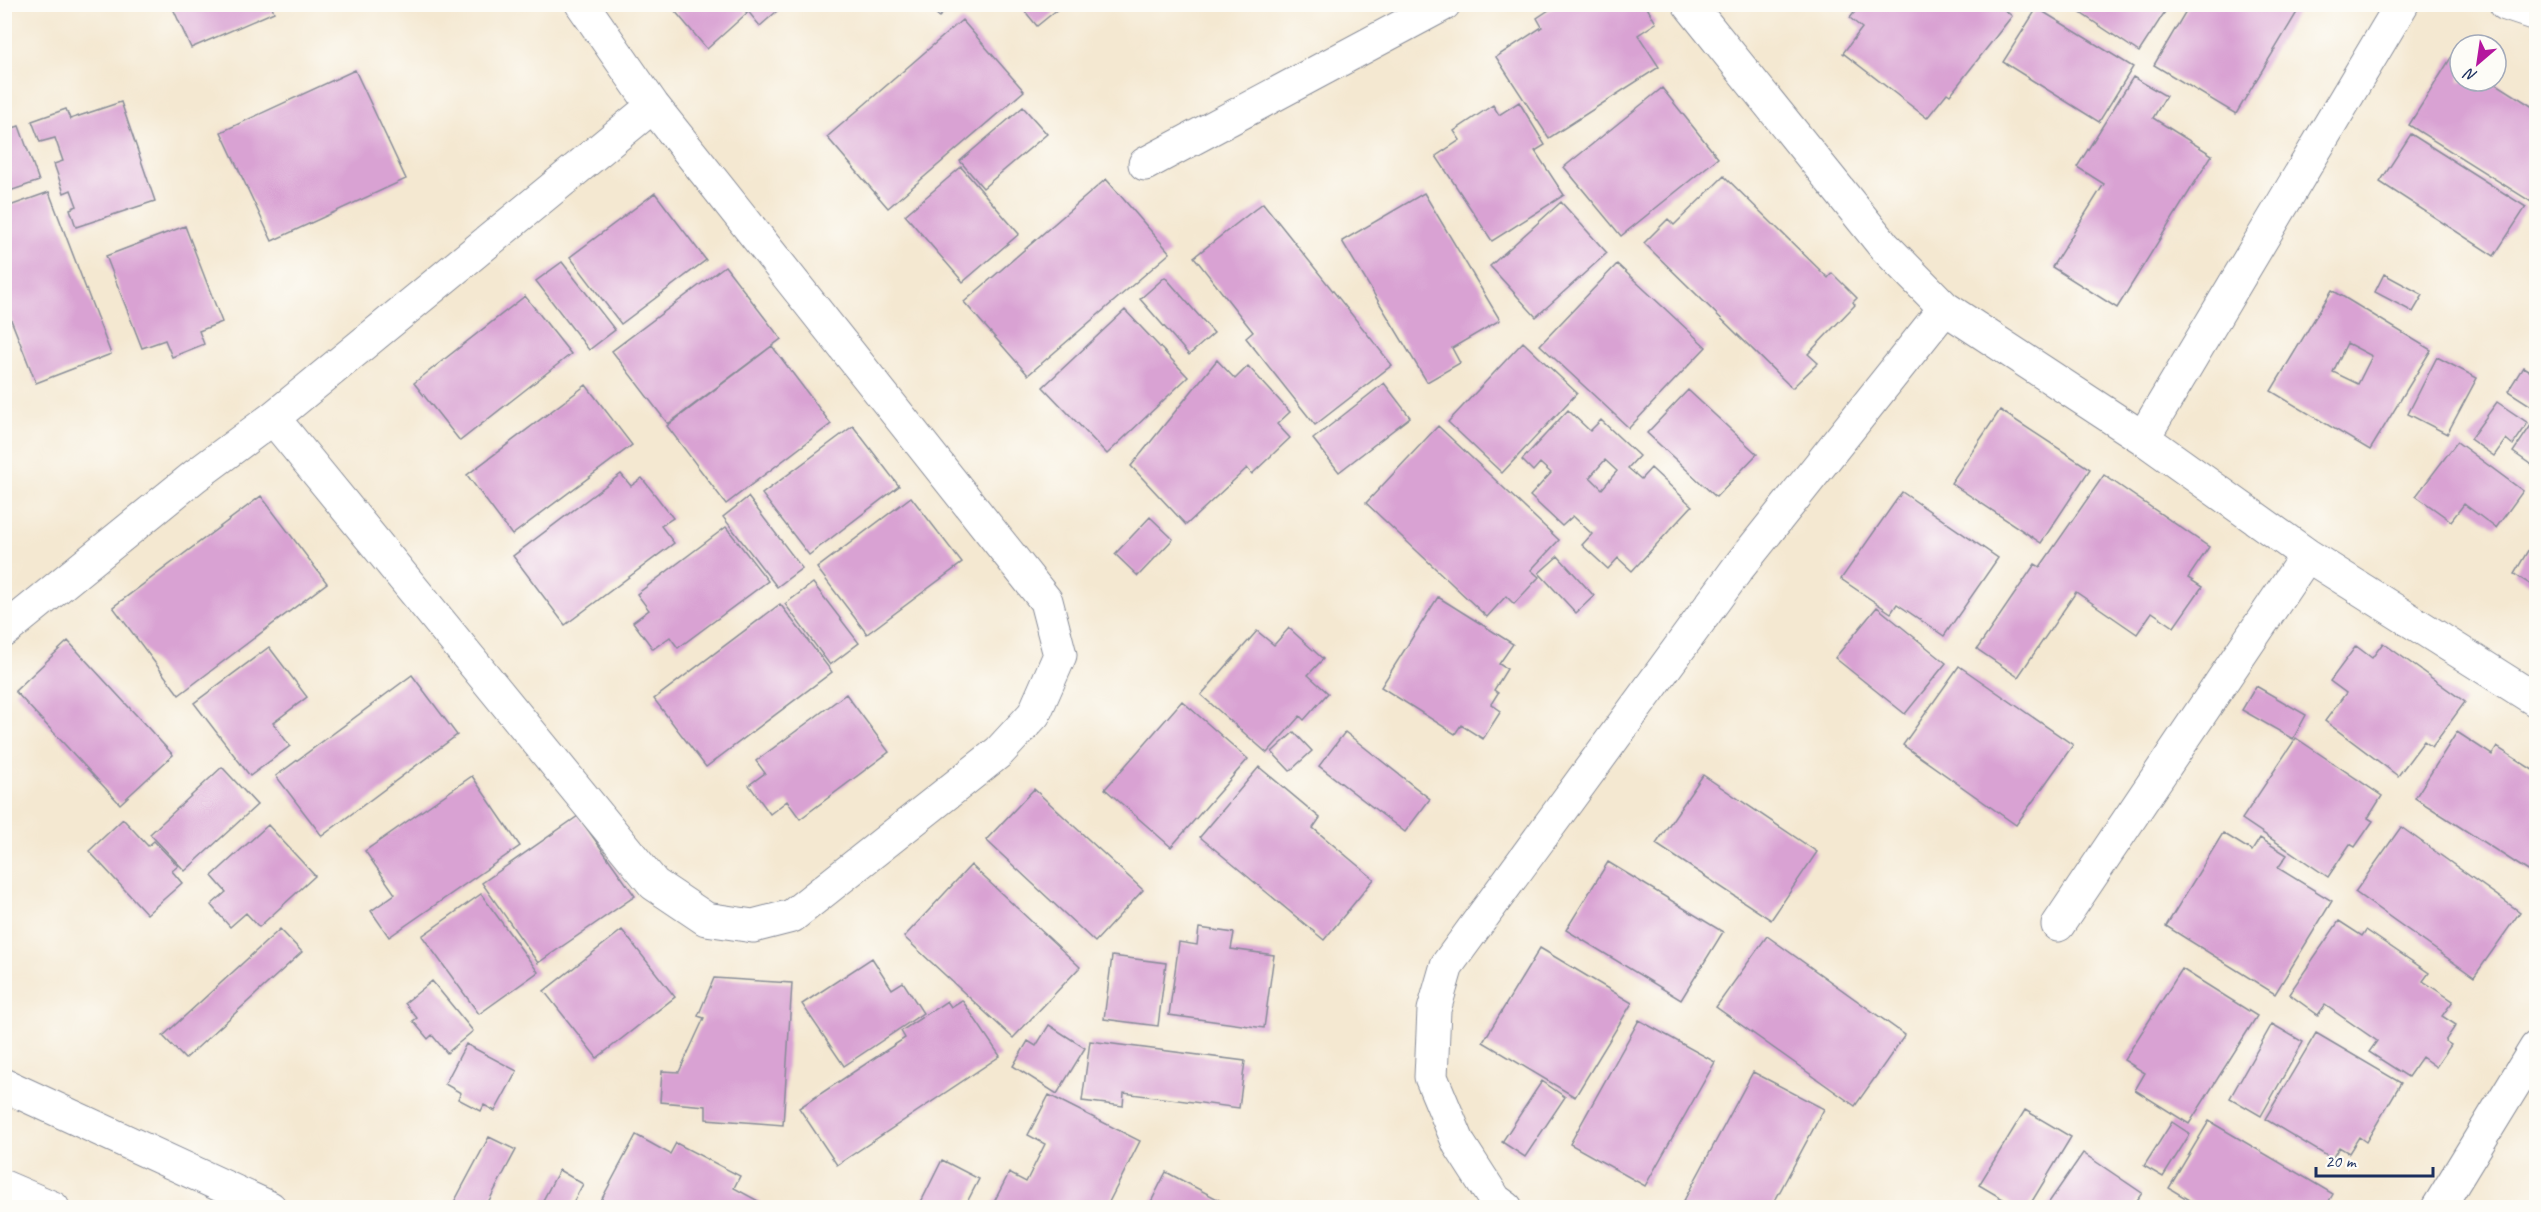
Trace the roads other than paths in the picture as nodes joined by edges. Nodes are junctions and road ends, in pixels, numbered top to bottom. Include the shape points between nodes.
1 (582, 4) edge
2 (1444, 4) edge
3 (1689, 4) edge
4 (2402, 4) edge
5 (2506, 4) edge
6 (2536, 14) edge
7 (653, 106) junction
8 (1145, 164) dead end
9 (1945, 308) junction
10 (273, 418) junction
11 (2143, 438) junction
12 (2307, 555) junction
13 (4, 631) edge
14 (2536, 700) edge
15 (2058, 925) dead end
16 (2536, 1048) edge
17 (4, 1086) edge
18 (4, 1187) edge
19 (53, 1208) edge
20 (270, 1208) edge
21 (1506, 1208) edge
22 (2438, 1208) edge

1 - 7 street
2 - 8 street
3 - 9 street via 1884,246
4 - 11 street
5 - 6 street
7 - 10 street
7 - 10 street via 1046,601 1060,655 1034,714 999,752 792,916 753,926 706,919 654,884
9 - 11 street
9 - 21 street via 1738,568 1447,965 1434,1010 1431,1077 1459,1144 1494,1200
10 - 13 street
11 - 12 street
12 - 14 street
12 - 15 street
16 - 22 street
17 - 20 street
18 - 19 street

